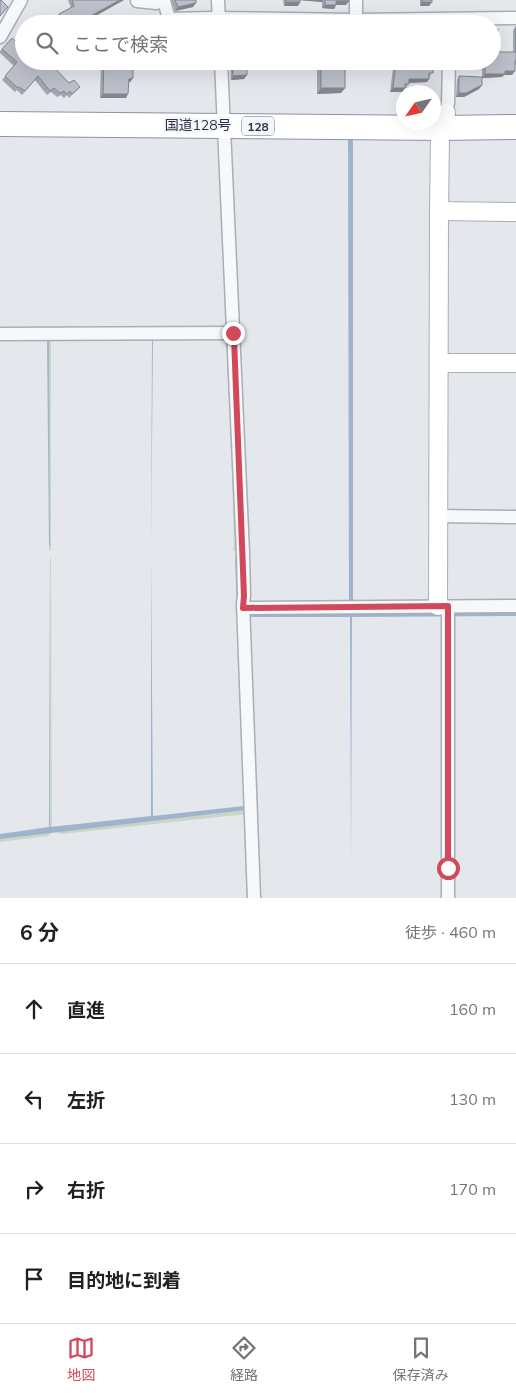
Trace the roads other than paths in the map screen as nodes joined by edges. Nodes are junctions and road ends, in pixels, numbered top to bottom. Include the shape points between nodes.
1 (21, 0) edge
2 (218, 0) edge
3 (356, 0) edge
4 (137, 1) dead end
5 (168, 15) edge
6 (219, 15) edge
7 (356, 15) edge
8 (516, 18) edge
9 (501, 19) edge
10 (0, 37) edge
11 (221, 70) edge
12 (448, 70) edge
13 (0, 110) edge
14 (396, 113) edge
15 (516, 113) edge
16 (223, 118) junction
17 (396, 118) edge
18 (441, 118) edge
19 (0, 124) edge
20 (516, 127) edge
21 (440, 130) edge
22 (439, 211) junction
23 (516, 212) edge
24 (233, 333) junction
25 (0, 334) edge
26 (439, 363) junction
27 (516, 363) edge
28 (439, 516) junction
29 (516, 517) edge
30 (443, 606) junction
31 (516, 606) edge
32 (243, 608) junction
33 (254, 898) edge
34 (448, 898) edge

1 - 10 street
2 - 6 street
3 - 7 street
4 - 5 street via 164,1
8 - 9 street
11 - 16 street
12 - 18 street via 448,103
13 - 16 highway, 国道128号 / 128
14 - 16 highway, 国道128号 / 128
15 - 18 highway, 国道128号 / 128
16 - 17 highway, 国道128号 / 128
16 - 19 highway, 国道128号 / 128
16 - 24 street
18 - 20 highway, 国道128号 / 128
21 - 22 street
22 - 23 street
22 - 26 street
24 - 25 street
24 - 32 street
26 - 27 street
26 - 28 street
28 - 29 street
28 - 30 street
30 - 31 street
30 - 32 street
30 - 34 street
32 - 33 street

